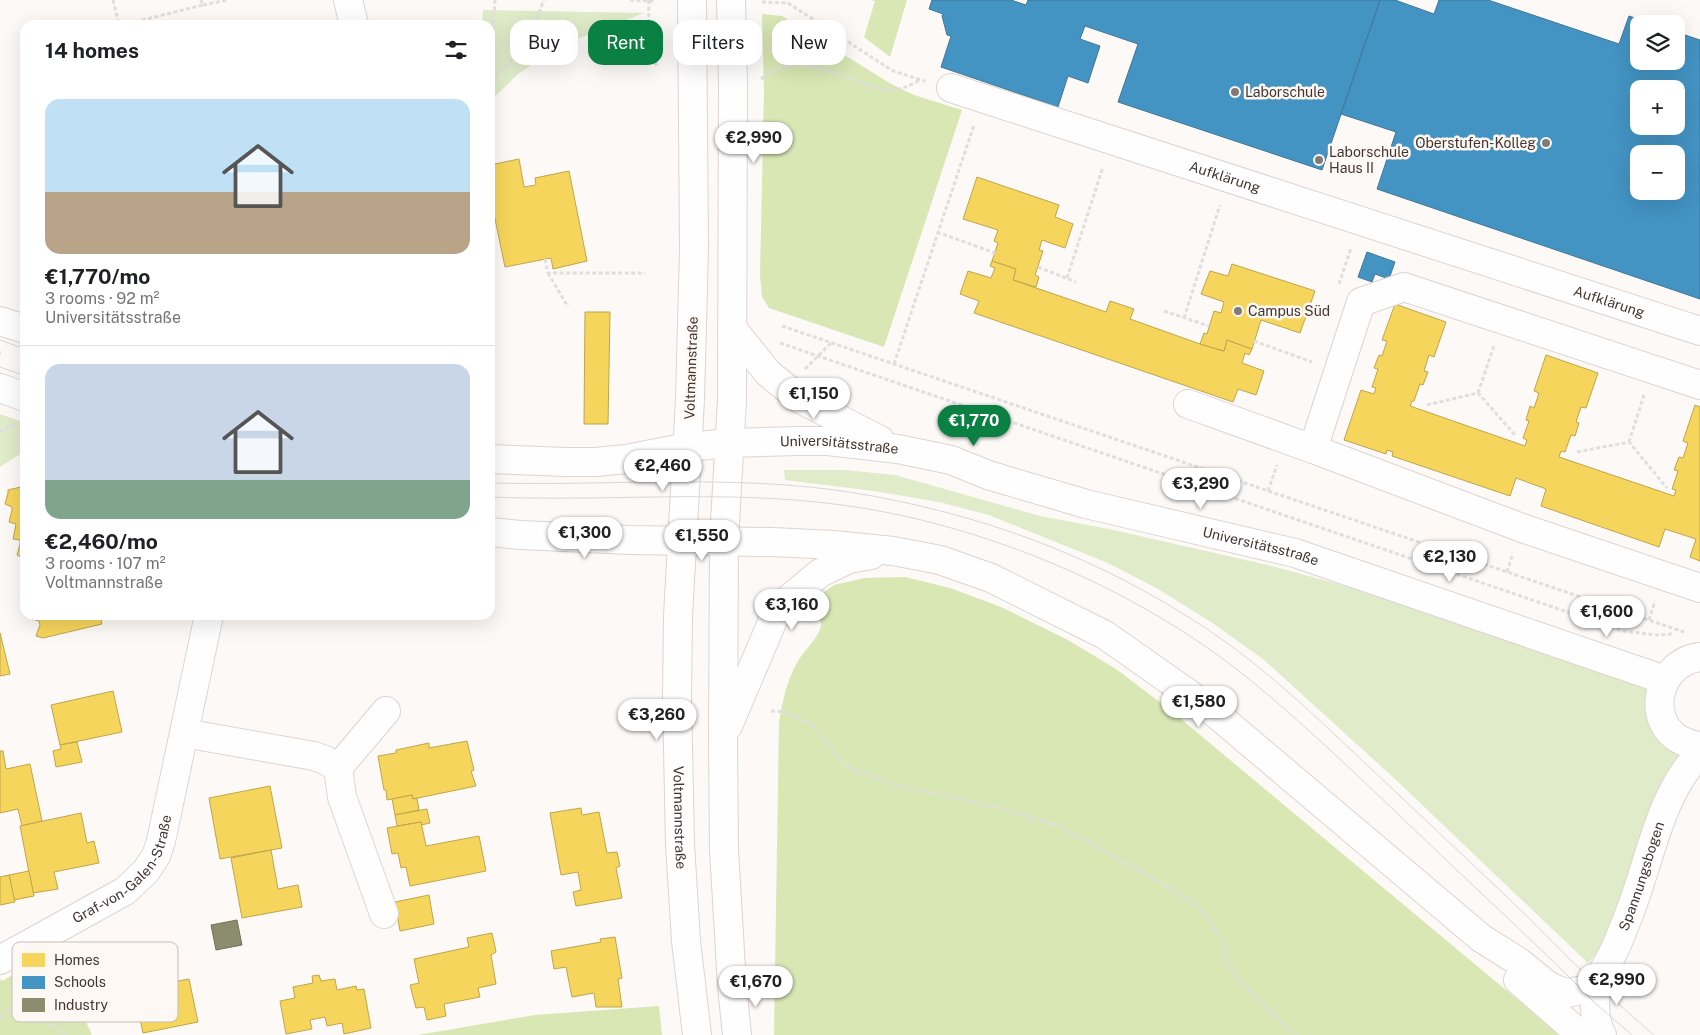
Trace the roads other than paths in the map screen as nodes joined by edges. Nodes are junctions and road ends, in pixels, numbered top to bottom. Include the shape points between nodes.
1 (348, 0) edge
2 (692, 0) edge
3 (732, 0) edge
4 (353, 20) edge
5 (951, 88) road end
6 (0, 320) edge
7 (20, 327) edge
8 (732, 328) junction
9 (1700, 331) edge
10 (1700, 385) edge
11 (0, 388) edge
12 (1188, 404) dead end
13 (20, 406) edge
14 (729, 443) junction
15 (688, 447) junction
16 (898, 449) junction
17 (1313, 449) junction
18 (495, 459) edge
19 (495, 532) edge
20 (682, 540) junction
21 (724, 542) junction
22 (893, 551) junction
23 (1700, 588) edge
24 (207, 620) edge
25 (1695, 646) edge
26 (1665, 680) junction
27 (386, 710) dead end
28 (184, 733) junction
29 (723, 739) junction
30 (1700, 746) edge
31 (1700, 753) edge
32 (338, 768) junction
33 (384, 914) dead end
34 (1481, 938) junction
35 (33, 942) edge
36 (1597, 985) junction
37 (697, 1035) edge
38 (737, 1035) edge
39 (1581, 1035) edge
40 (1602, 1035) edge

1 - 4 street
2 - 15 street, Voltmannstraße via 694,248
3 - 8 street
5 - 9 street, Aufklärung
6 - 7 street
8 - 14 street
8 - 16 street via 768,373 800,399
10 - 17 street via 1404,286 1361,302
11 - 13 street
12 - 17 street
14 - 15 street, Universitätsstraße
14 - 16 street, Universitätsstraße via 828,441
14 - 21 street
15 - 18 street, Universitätsstraße via 596,462
15 - 20 street, Voltmannstraße
16 - 26 street, Universitätsstraße via 951,460 988,476 1086,504 1295,553
17 - 23 street via 1522,528
19 - 20 street
20 - 21 street
20 - 37 street, Voltmannstraße via 678,626 680,845 686,941
21 - 22 street via 834,545
21 - 29 street
22 - 29 street via 849,559 820,573 785,602 773,620
22 - 34 street via 940,560 991,578 1105,635 1209,708
24 - 28 street, Graf-von-Galen-Straße
25 - 26 street
26 - 30 street via 1659,696 1660,713 1668,729 1680,740
27 - 32 street
28 - 32 street via 314,756
28 - 35 street, Graf-von-Galen-Straße via 161,841 146,872 125,891
29 - 38 street via 724,850
31 - 36 street, Spannungsbogen via 1678,779 1668,799 1631,909
32 - 33 street via 342,797
34 - 36 street via 1557,990 1567,993
34 - 39 street via 1509,972
36 - 40 street, Spannungsbogen via 1596,1019

